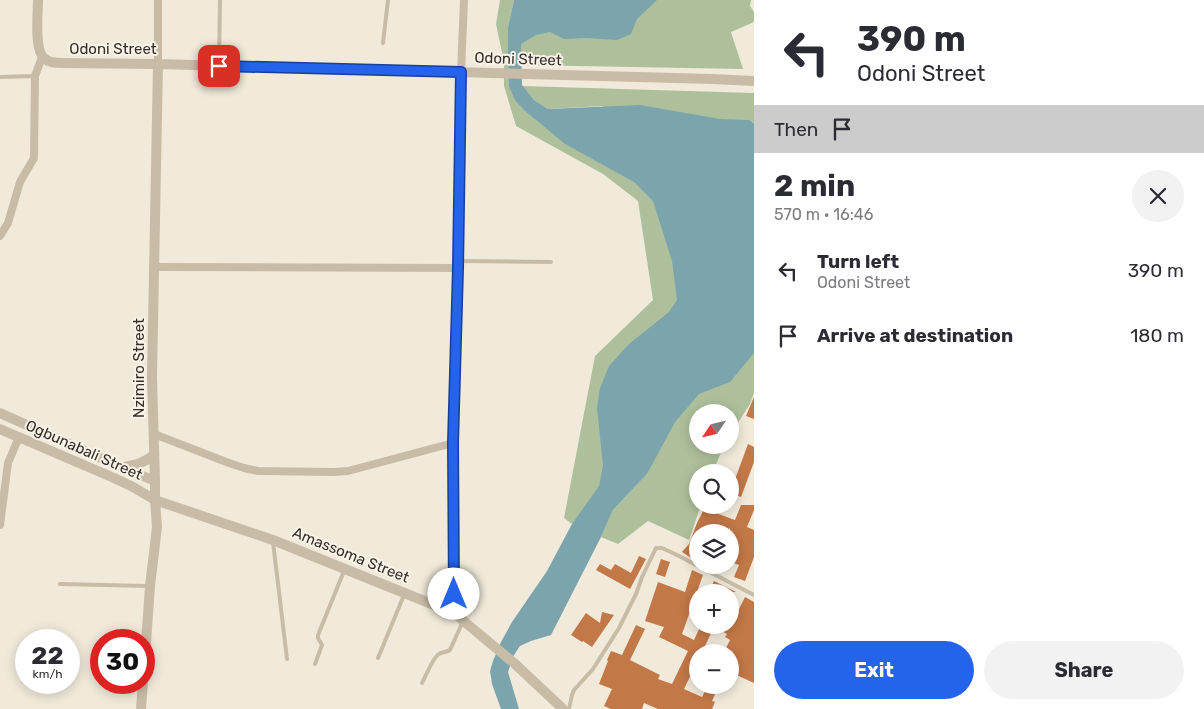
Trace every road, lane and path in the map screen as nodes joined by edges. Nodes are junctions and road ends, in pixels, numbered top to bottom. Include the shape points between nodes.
1 (38, 0) edge
2 (158, 0) edge
3 (220, 0) edge
4 (388, 0) edge
5 (464, 0) edge
6 (383, 43) dead end
7 (42, 57) junction
8 (158, 64) junction
9 (219, 66) junction
10 (461, 75) junction
11 (35, 76) junction
12 (0, 77) edge
13 (754, 81) edge
14 (0, 236) edge
15 (551, 262) dead end
16 (458, 265) junction
17 (154, 267) junction
18 (0, 413) edge
19 (0, 429) edge
20 (154, 434) junction
21 (19, 437) junction
22 (453, 443) junction
23 (154, 455) junction
24 (121, 468) junction
25 (155, 481) junction
26 (154, 500) junction
27 (0, 525) edge
28 (273, 540) junction
29 (345, 569) junction
30 (60, 584) dead end
31 (150, 586) junction
32 (405, 593) junction
33 (754, 595) edge
34 (454, 613) junction
35 (464, 620) junction
36 (147, 629) edge
37 (378, 658) dead end
38 (287, 659) dead end
39 (315, 664) dead end
40 (422, 683) dead end
41 (143, 694) edge
42 (142, 709) edge
43 (563, 709) edge
44 (569, 709) edge

1 - 7 street via 37,33
2 - 8 street
3 - 9 lane
4 - 6 lane
5 - 10 street
7 - 8 street, Odoni Street via 62,64
7 - 11 street
8 - 9 street, Odoni Street
8 - 17 street, Nzimiro Street
9 - 10 street, Odoni Street
10 - 13 street, Odoni Street via 501,73
10 - 16 street
11 - 12 lane
11 - 14 street via 34,158 20,182 8,222
15 - 16 lane
16 - 17 street
16 - 22 street
17 - 20 street, Nzimiro Street
18 - 24 street, Ogbunabali Street
19 - 21 street, Ogbunabali Street
20 - 22 street via 228,463 258,471 348,471
20 - 23 street, Nzimiro Street
21 - 26 street, Ogbunabali Street via 114,478
21 - 27 street via 8,462
22 - 34 street
23 - 24 street via 140,464
23 - 25 street, Nzimiro Street
24 - 25 street, Ogbunabali Street
25 - 26 street, Nzimiro Street
26 - 28 street, Amassoma Street
26 - 31 street, Nzimiro Street via 157,527
28 - 29 street, Amassoma Street
28 - 38 lane
29 - 32 street, Amassoma Street
29 - 39 lane via 318,635 322,645
30 - 31 lane
31 - 36 street, Nzimiro Street
32 - 34 street, Amassoma Street
32 - 37 lane
33 - 44 lane via 675,554 656,548 619,628 593,669 574,690
34 - 35 street, Amassoma Street
35 - 40 lane via 450,650 435,658
35 - 43 street, Amassoma Street
41 - 42 street

